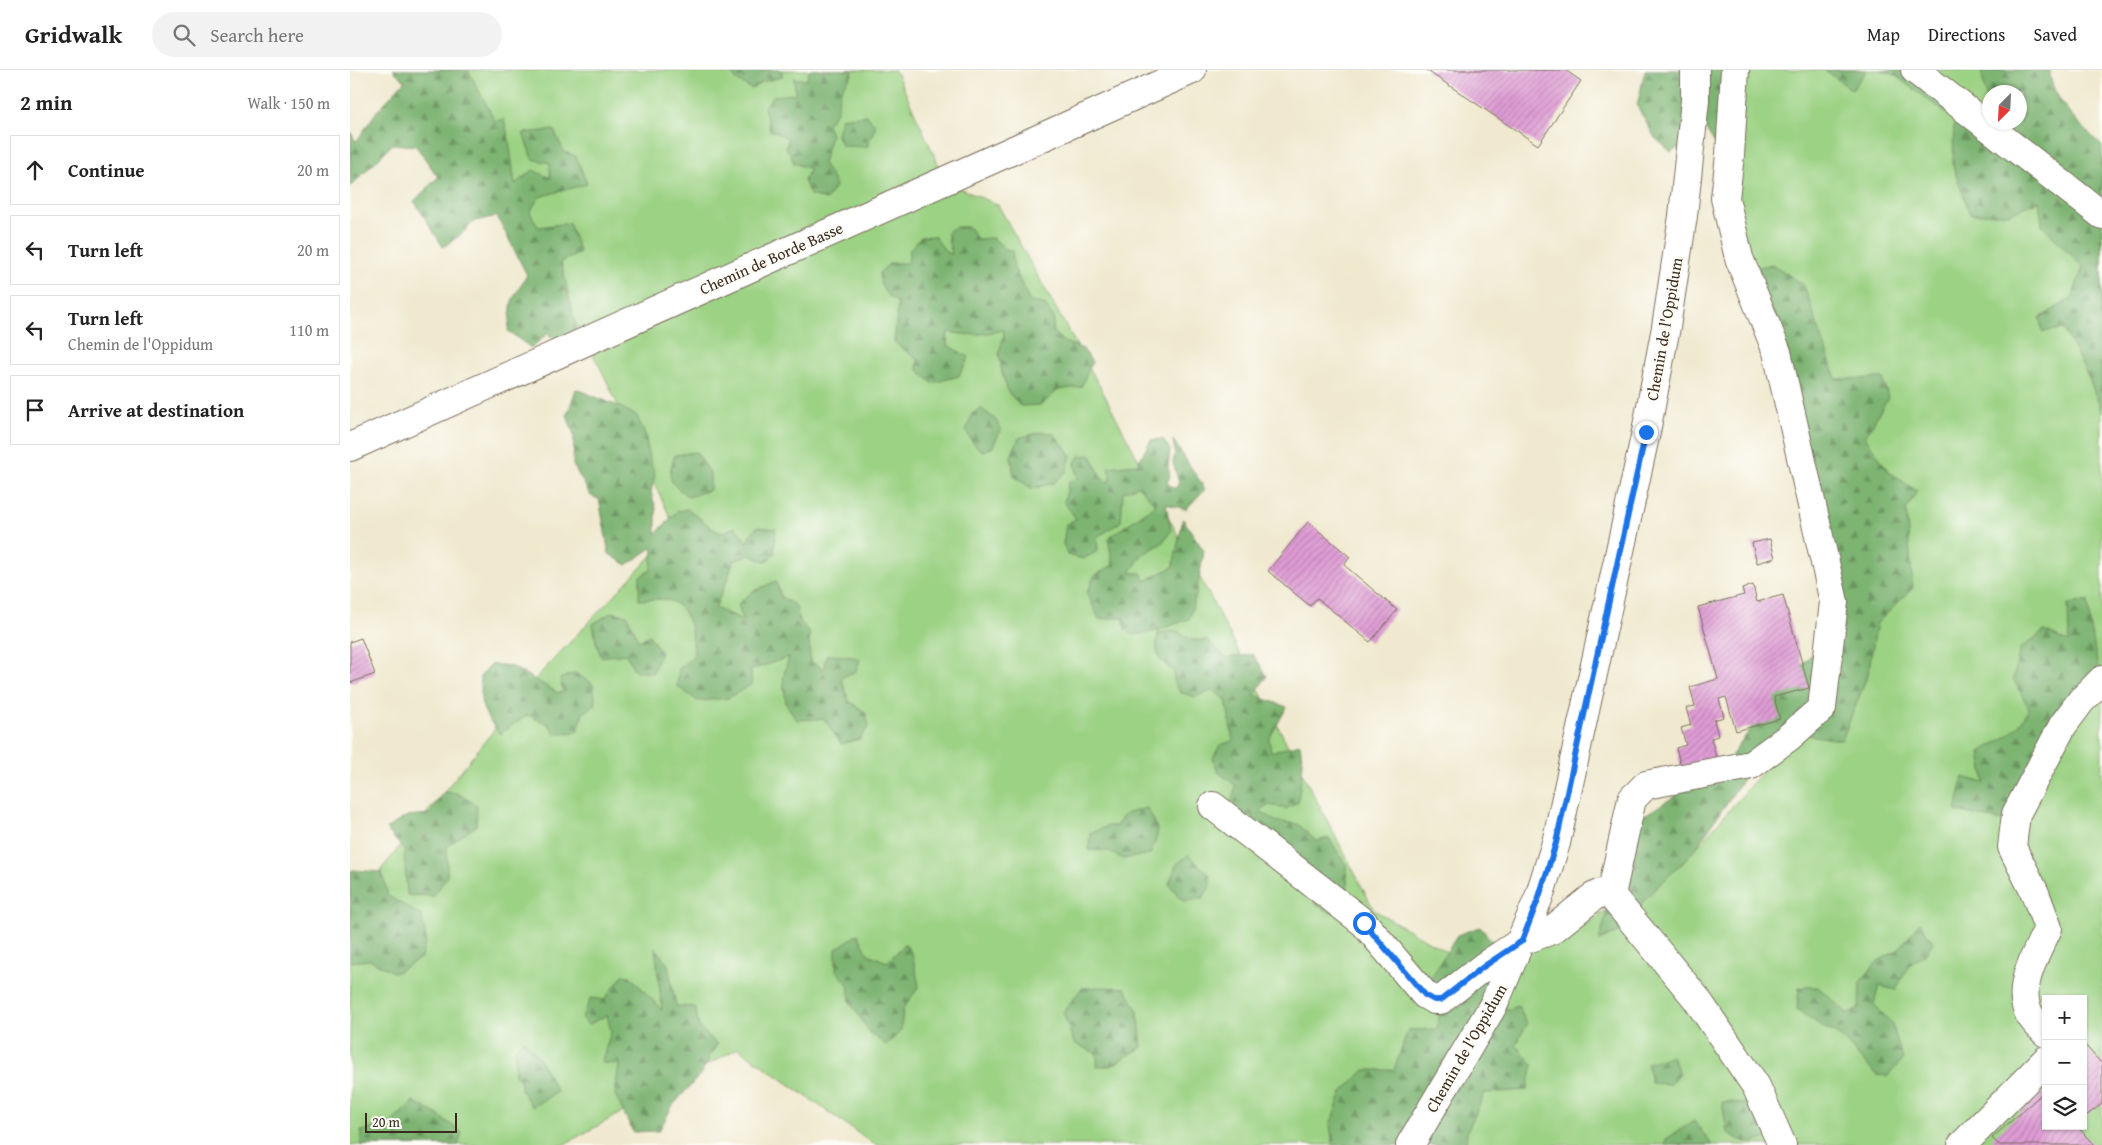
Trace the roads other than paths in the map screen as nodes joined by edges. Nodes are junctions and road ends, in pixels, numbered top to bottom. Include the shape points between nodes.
1 (1192, 70) edge
2 (1695, 70) edge
3 (1734, 70) edge
4 (1914, 70) edge
5 (2102, 215) edge
6 (350, 447) edge
7 (2102, 680) edge
8 (1213, 806) dead end
9 (1611, 894) junction
10 (1522, 941) junction
11 (2042, 1029) edge
12 (2042, 1064) edge
13 (1410, 1145) edge
14 (1782, 1145) edge
15 (1962, 1145) edge

1 - 6 street, Chemin de Borde Basse
2 - 10 street, Chemin de l'Oppidum via 1683,216 1646,432 1556,843
3 - 9 street via 1725,198 1739,258 1777,352 1834,602 1822,708 1751,765 1646,785 1632,799
4 - 5 street
7 - 11 street via 2063,725 2016,814 2012,847 2048,928 2029,970 2024,996 2030,1017
8 - 10 street via 1364,923 1425,995 1434,1000 1441,1000
9 - 10 street via 1601,893 1593,897 1552,930
9 - 14 street via 1696,998 1751,1078
10 - 13 street, Chemin de l'Oppidum via 1494,1004
12 - 15 street

